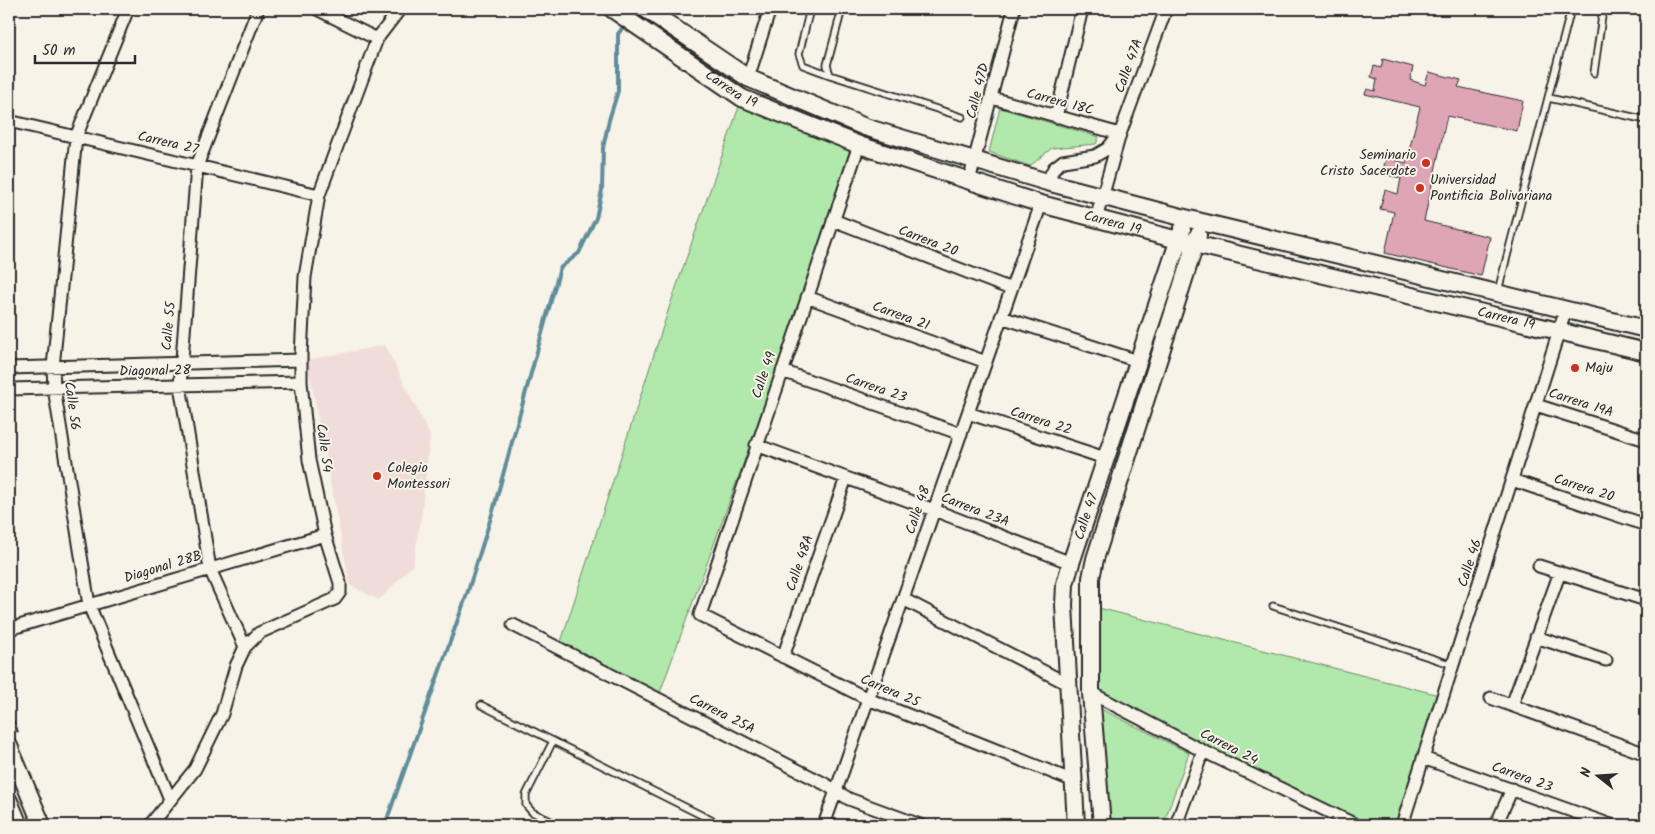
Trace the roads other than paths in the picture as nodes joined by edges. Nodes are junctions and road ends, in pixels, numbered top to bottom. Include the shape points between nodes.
1 (128, 9) edge
2 (258, 9) edge
3 (317, 9) edge
4 (400, 9) edge
5 (612, 9) edge
6 (770, 9) edge
7 (810, 9) edge
8 (842, 9) edge
9 (1014, 9) edge
10 (1082, 9) edge
11 (1158, 9) edge
12 (1166, 9) edge
13 (1571, 9) edge
14 (1603, 9) edge
15 (652, 13) edge
16 (377, 40) junction
17 (1152, 47) junction
18 (1594, 73) dead end
19 (830, 75) junction
20 (748, 78) junction
21 (992, 98) junction
22 (1549, 98) junction
23 (962, 117) dead end
24 (1056, 117) junction
25 (1646, 120) edge
26 (9, 121) edge
27 (1120, 134) junction
28 (76, 137) junction
29 (859, 145) junction
30 (975, 159) junction
31 (197, 166) junction
32 (969, 181) junction
33 (1047, 182) junction
34 (319, 195) junction
35 (1102, 197) junction
36 (1041, 204) junction
37 (1096, 218) junction
38 (1185, 218) junction
39 (834, 220) junction
40 (1202, 222) junction
41 (1178, 240) junction
42 (1196, 244) junction
43 (1011, 289) junction
44 (1497, 293) junction
45 (806, 297) junction
46 (1566, 310) junction
47 (1001, 317) junction
48 (1646, 329) edge
49 (1559, 331) junction
50 (1646, 352) edge
51 (301, 360) junction
52 (1138, 361) junction
53 (986, 362) junction
54 (180, 364) junction
55 (52, 367) junction
56 (9, 368) edge
57 (782, 371) junction
58 (301, 382) junction
59 (180, 385) junction
60 (54, 388) junction
61 (9, 389) edge
62 (1536, 405) junction
63 (968, 413) junction
64 (960, 434) junction
65 (1646, 440) edge
66 (1111, 442) junction
67 (756, 445) junction
68 (1130, 448) junction
69 (1105, 458) junction
70 (846, 478) junction
71 (1512, 480) junction
72 (934, 510) junction
73 (1646, 525) edge
74 (325, 535) junction
75 (1070, 563) junction
76 (1540, 566) dead end
77 (210, 569) junction
78 (1560, 572) junction
79 (903, 599) junction
80 (1646, 600) edge
81 (90, 605) junction
82 (1273, 606) dead end
83 (700, 615) joint
84 (513, 625) dead end
85 (9, 629) edge
86 (1536, 637) junction
87 (245, 647) junction
88 (783, 657) junction
89 (1606, 660) dead end
90 (1453, 665) junction
91 (1068, 684) junction
92 (1090, 693) junction
93 (1491, 698) dead end
94 (868, 700) junction
95 (480, 705) dead end
96 (1512, 705) junction
97 (553, 741) junction
98 (9, 746) edge
99 (1203, 751) junction
100 (1646, 754) edge
101 (1423, 758) junction
102 (1074, 781) junction
103 (1512, 789) junction
104 (836, 791) junction
105 (170, 800) junction
106 (9, 802) edge
107 (18, 825) edge
108 (42, 825) edge
109 (150, 825) edge
110 (559, 825) edge
111 (721, 825) edge
112 (824, 825) edge
113 (920, 825) edge
114 (1076, 825) edge
115 (1102, 825) edge
116 (1176, 825) edge
117 (1356, 825) edge
118 (1402, 825) edge
119 (1496, 825) edge
120 (1611, 825) edge

1 - 28 street, Calle 56
2 - 31 street, Calle 55
3 - 16 street
4 - 16 street, Calle 54
5 - 29 main road, Carrera 19 via 742,98
6 - 20 street
7 - 19 lane via 800,54 802,65
8 - 19 lane via 827,65
9 - 21 street, Calle 47D
10 - 24 street
11 - 17 street
12 - 17 street, Calle 47A
13 - 22 lane
14 - 18 lane
15 - 20 main road, Carrera 19
16 - 34 street, Calle 54
17 - 27 street, Calle 47A
19 - 23 lane
20 - 30 main road, Carrera 19 via 865,127
21 - 24 street, Carrera 18C
21 - 30 street, Calle 47D
22 - 25 lane
22 - 44 lane
24 - 27 street, Carrera 18C
26 - 28 street, Carrera 27
27 - 33 street via 1107,149 1095,156 1063,161 1054,168
27 - 35 street, Calle 47A
28 - 31 street, Carrera 27
28 - 55 street, Calle 56
29 - 32 main road, Carrera 19
29 - 39 street, Calle 49
30 - 32 street, Calle 47D
30 - 33 main road, Carrera 19
31 - 34 street, Carrera 27
31 - 54 street, Calle 55
32 - 36 main road, Carrera 19
33 - 35 main road, Carrera 19
34 - 51 street, Calle 54 via 305,276
35 - 37 street, Calle 47A
35 - 38 main road, Carrera 19
36 - 37 main road, Carrera 19
36 - 43 street, Calle 48
37 - 41 main road, Carrera 19
38 - 40 main road, Carrera 19
38 - 41 main road, Calle 47
39 - 43 street, Carrera 20
39 - 45 street, Calle 49
40 - 42 main road, Calle 47
40 - 44 main road, Carrera 19
41 - 42 main road, Carrera 19
41 - 52 main road, Calle 47
42 - 49 main road, Carrera 19
42 - 68 main road, Calle 47
43 - 47 street, Calle 48
44 - 46 main road, Carrera 19
45 - 53 street, Carrera 21
45 - 57 street, Calle 49
46 - 48 main road, Carrera 19
46 - 49 street, Calle 46
47 - 52 street
47 - 53 street, Calle 48
49 - 50 main road, Carrera 19
49 - 62 street, Calle 46
51 - 54 street, Diagonal 28
51 - 58 street, Calle 54
52 - 66 main road, Calle 47
53 - 63 street, Calle 48
54 - 55 street, Diagonal 28
54 - 59 street, Calle 55
55 - 56 street, Diagonal 28
55 - 60 street, Calle 56
57 - 64 street, Carrera 23
57 - 67 street, Calle 49
58 - 59 street, Diagonal 28
58 - 74 street, Calle 54 via 309,460
59 - 60 street, Diagonal 28
59 - 77 street, Calle 55
60 - 61 street, Diagonal 28
60 - 81 street, Calle 56
62 - 65 street, Carrera 19A
62 - 71 street, Calle 46
63 - 64 street, Calle 48
63 - 69 street, Carrera 22
64 - 72 street, Calle 48
66 - 68 main road via 1119,449
66 - 69 main road, Calle 47
67 - 70 street, Carrera 23A
67 - 83 street, Calle 49
68 - 92 main road, Calle 47 via 1091,578
69 - 75 main road, Calle 47
70 - 72 street, Carrera 23A
70 - 88 street, Calle 48A
71 - 73 street, Carrera 20
71 - 90 street, Calle 46
72 - 75 street, Carrera 23A
72 - 79 street, Calle 48
74 - 77 street, Diagonal 28B
74 - 87 street, Calle 54 via 340,592 335,599 260,633
75 - 91 main road, Calle 47 via 1064,605
76 - 78 street
77 - 81 street, Diagonal 28B
77 - 87 street, Calle 55
78 - 80 street
78 - 86 street
79 - 91 street
79 - 94 street, Calle 48
81 - 85 street, Diagonal 28B
81 - 105 street, Calle 56
82 - 90 lane
83 - 88 street, Carrera 25
84 - 104 street, Carrera 25A
86 - 89 street
86 - 96 street
87 - 105 street, Calle 54 via 222,714 195,769
88 - 94 street, Carrera 25
90 - 101 street, Calle 46
91 - 102 main road, Calle 47
92 - 99 street, Carrera 24
92 - 115 main road, Calle 47
93 - 96 street
94 - 102 street, Carrera 25
94 - 104 street, Calle 48
95 - 97 lane
96 - 100 street
97 - 110 lane via 526,796 526,805 532,812
97 - 111 lane
98 - 108 main road
99 - 116 street
99 - 117 street, Carrera 24
101 - 103 street, Carrera 23
101 - 118 street, Calle 46
102 - 114 main road, Calle 47
103 - 119 street
103 - 120 street, Carrera 23
104 - 112 street, Calle 48
104 - 113 street, Carrera 25A via 849,799
105 - 109 street, Calle 54
106 - 107 main road

